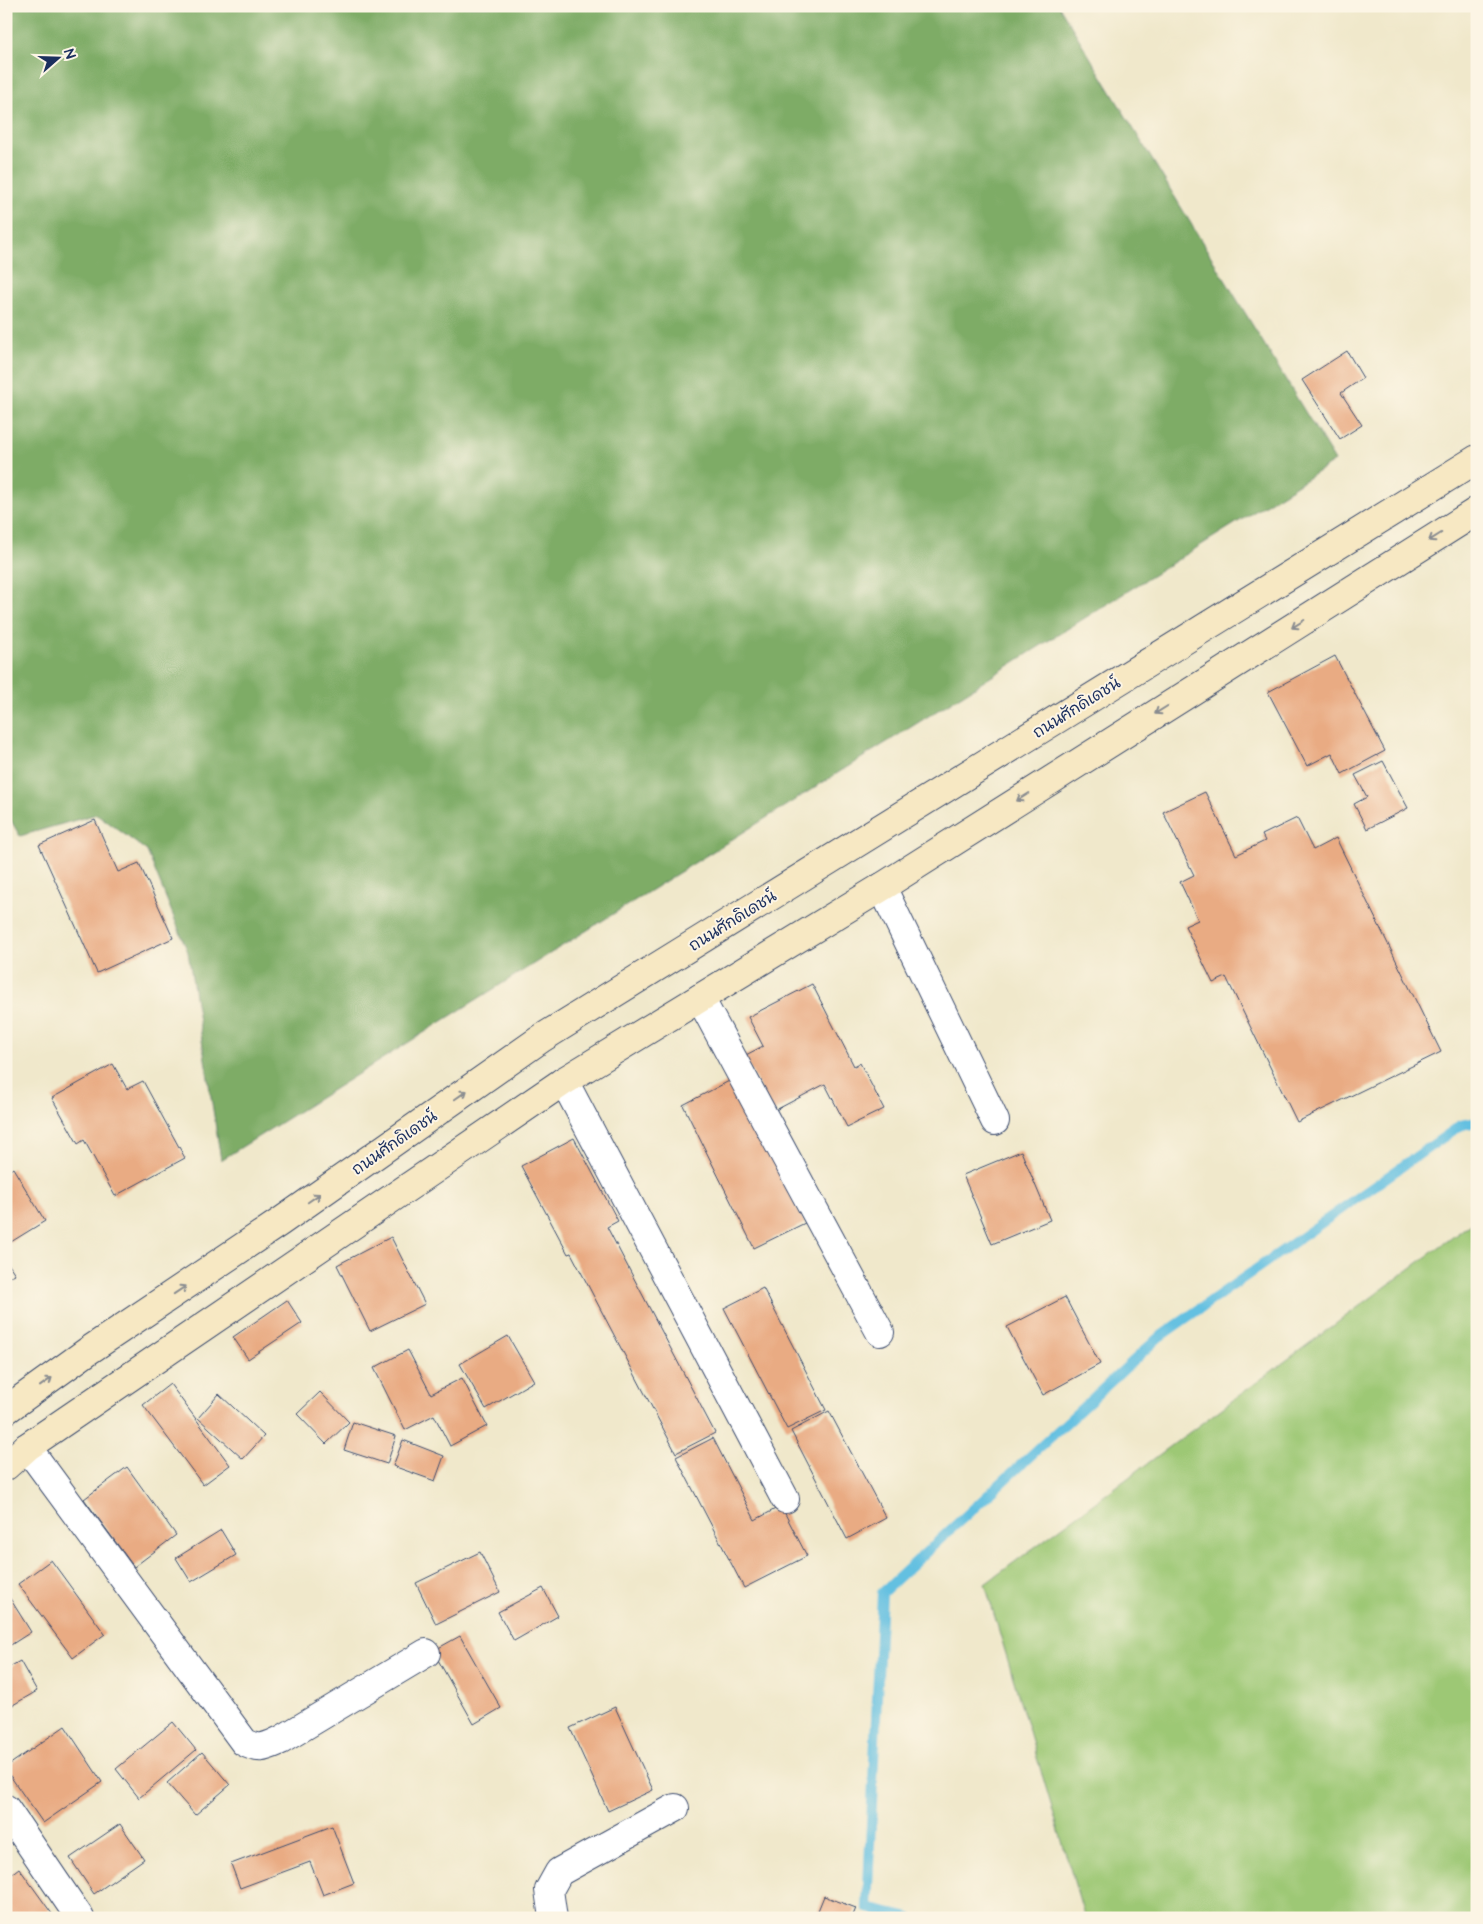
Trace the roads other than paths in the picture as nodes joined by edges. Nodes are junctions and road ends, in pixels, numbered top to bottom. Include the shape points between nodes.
1 (1477, 459) edge
2 (1475, 514) edge
3 (882, 887) junction
4 (700, 998) junction
5 (564, 1081) junction
6 (995, 1121) dead end
7 (880, 1332) dead end
8 (6, 1410) edge
9 (27, 1447) junction
10 (6, 1466) edge
11 (785, 1499) dead end
12 (426, 1653) dead end
13 (675, 1808) dead end
14 (6, 1810) edge
15 (80, 1918) edge
16 (554, 1918) edge

8 -> 1 main road, ถนนศักดิเดชน์ via 542,1038
2 -> 3 main road
3 - 4 main road
3 - 6 street
4 - 5 main road
4 - 7 street
5 - 9 main road
5 - 11 street
9 - 10 main road
9 - 12 street via 244,1742 254,1748 281,1740
13 - 16 street via 559,1872 548,1890
14 - 15 street

